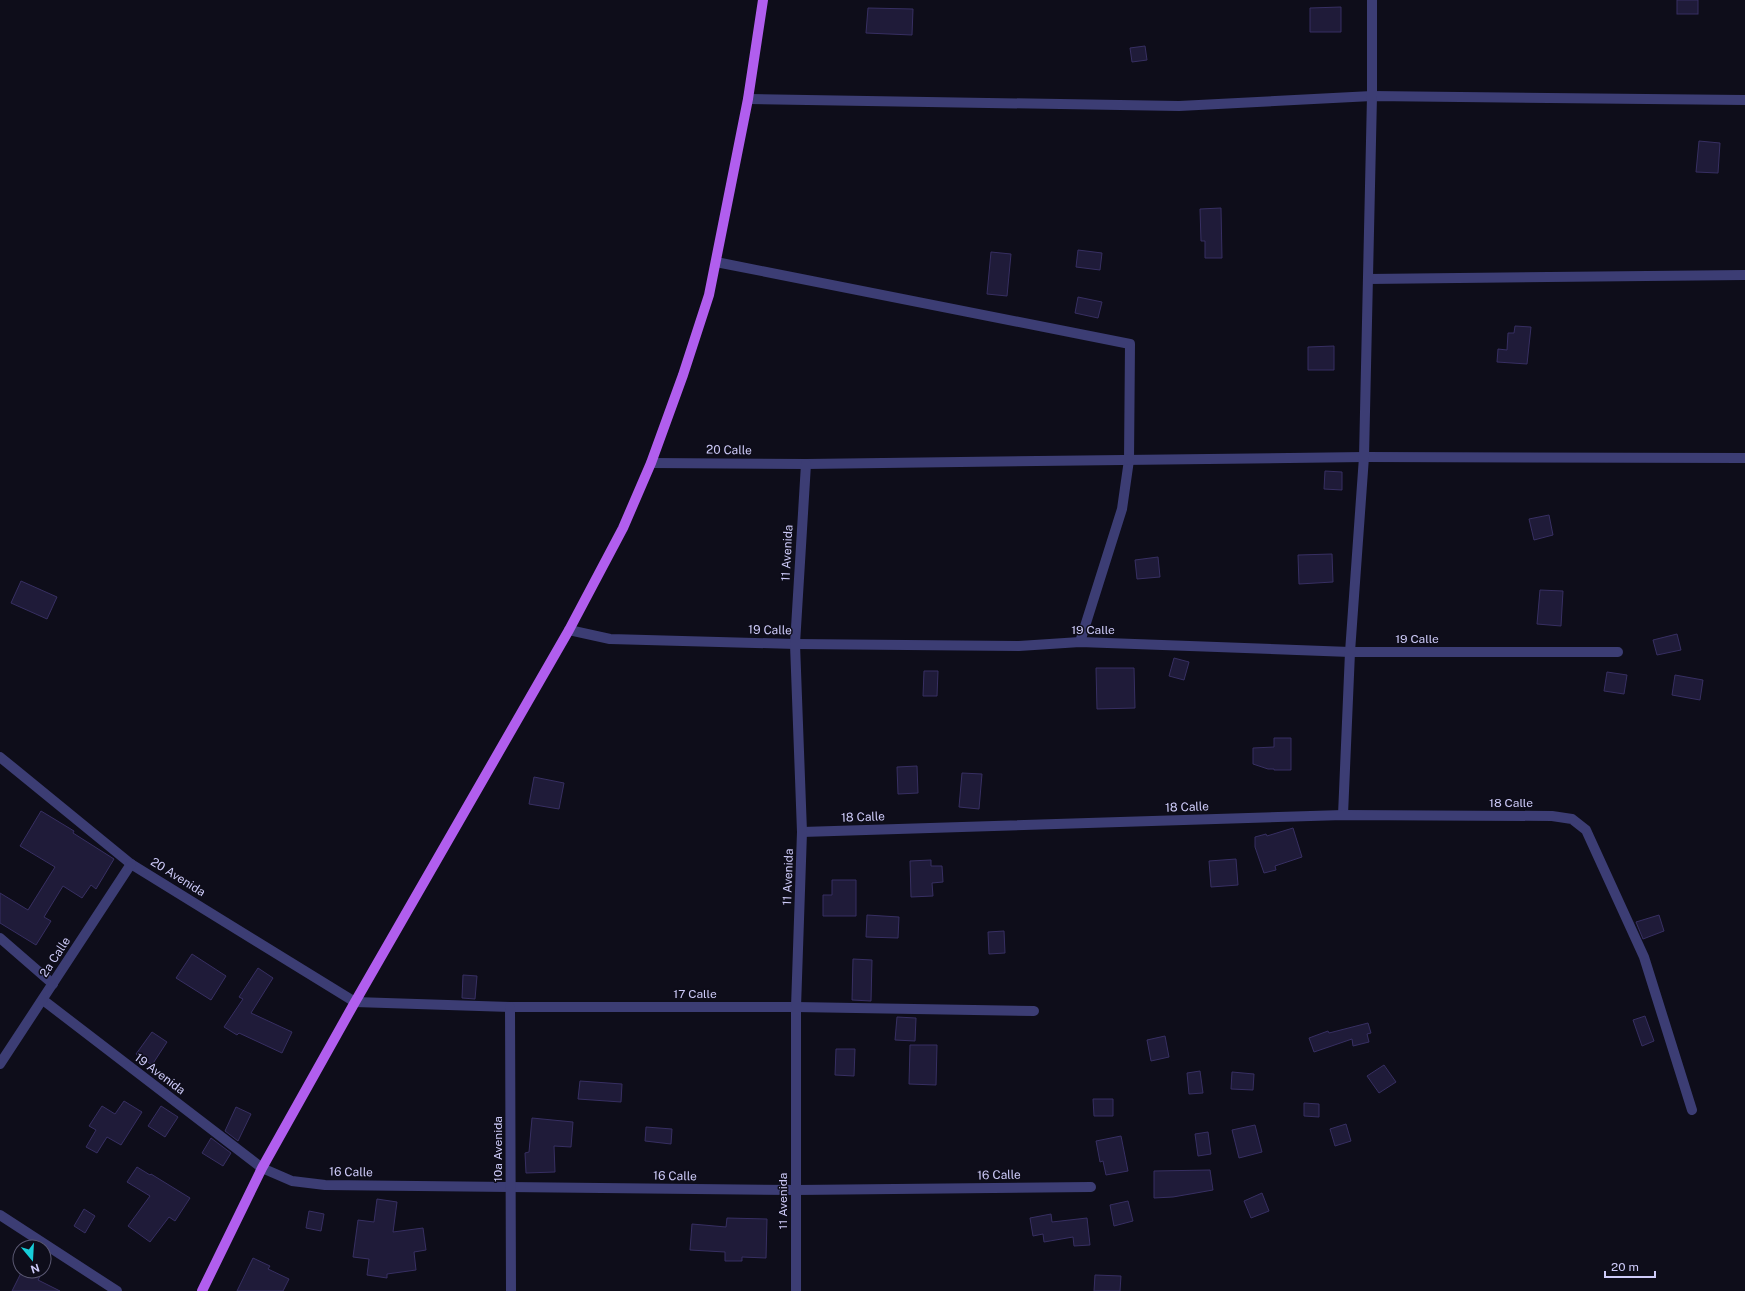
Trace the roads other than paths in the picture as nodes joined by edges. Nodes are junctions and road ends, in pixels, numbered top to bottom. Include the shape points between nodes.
1 (763, 0) edge
2 (1372, 0) edge
3 (1372, 96) junction
4 (748, 99) junction
5 (1745, 100) edge
6 (716, 262) junction
7 (1745, 275) edge
8 (1368, 279) junction
9 (1364, 457) junction
10 (1745, 458) edge
11 (1129, 460) junction
12 (651, 463) junction
13 (806, 464) junction
14 (569, 630) junction
15 (1080, 642) junction
16 (795, 644) junction
17 (1350, 652) junction
18 (1618, 652) dead end
19 (0, 757) edge
20 (1343, 815) junction
21 (802, 832) junction
22 (131, 864) junction
23 (0, 938) edge
24 (54, 984) junction
25 (43, 1000) junction
26 (355, 1002) junction
27 (510, 1007) junction
28 (796, 1007) junction
29 (1034, 1011) dead end
30 (0, 1064) edge
31 (1692, 1110) dead end
32 (262, 1168) junction
33 (1091, 1187) dead end
34 (512, 1188) junction
35 (796, 1190) junction
36 (0, 1214) edge
37 (117, 1291) edge
38 (202, 1291) edge
39 (512, 1291) edge
40 (796, 1291) edge

1 - 4 main road
2 - 3 street
3 - 4 street via 1179,106
3 - 5 street
3 - 8 street
4 - 6 main road
6 - 11 street via 1130,344
6 - 12 main road via 702,317
7 - 8 street
8 - 9 street
9 - 10 street, 20 Calle
9 - 11 street, 20 Calle
9 - 17 street
11 - 13 street, 20 Calle
11 - 15 street via 1122,509
12 - 13 street, 20 Calle
12 - 14 main road via 623,528
13 - 16 street, 11 Avenida
14 - 16 street, 19 Calle via 610,639
14 - 26 main road
15 - 16 street, 19 Calle via 1019,646
15 - 17 street, 19 Calle
16 - 21 street, 11 Avenida
17 - 18 street, 19 Calle
17 - 20 street
19 - 22 street, 20 Avenida
20 - 21 street, 18 Calle
20 - 31 street, 18 Calle via 1552,816 1572,819 1586,830 1644,957
21 - 28 street, 11 Avenida
22 - 24 street, 2a Calle
22 - 26 street, 20 Avenida
23 - 24 street
24 - 25 street, 2a Calle
25 - 30 street, 2a Calle
25 - 32 street, 19 Avenida
26 - 27 street, 17 Calle
26 - 32 main road
27 - 28 street, 17 Calle
27 - 34 street, 10a Avenida
28 - 29 street, 17 Calle
28 - 35 street, 11 Avenida
32 - 34 street, 16 Calle via 292,1181 325,1185
32 - 38 main road
33 - 35 street, 16 Calle
34 - 35 street, 16 Calle
34 - 39 street, 10a Avenida
35 - 40 street, 11 Avenida
36 - 37 street

